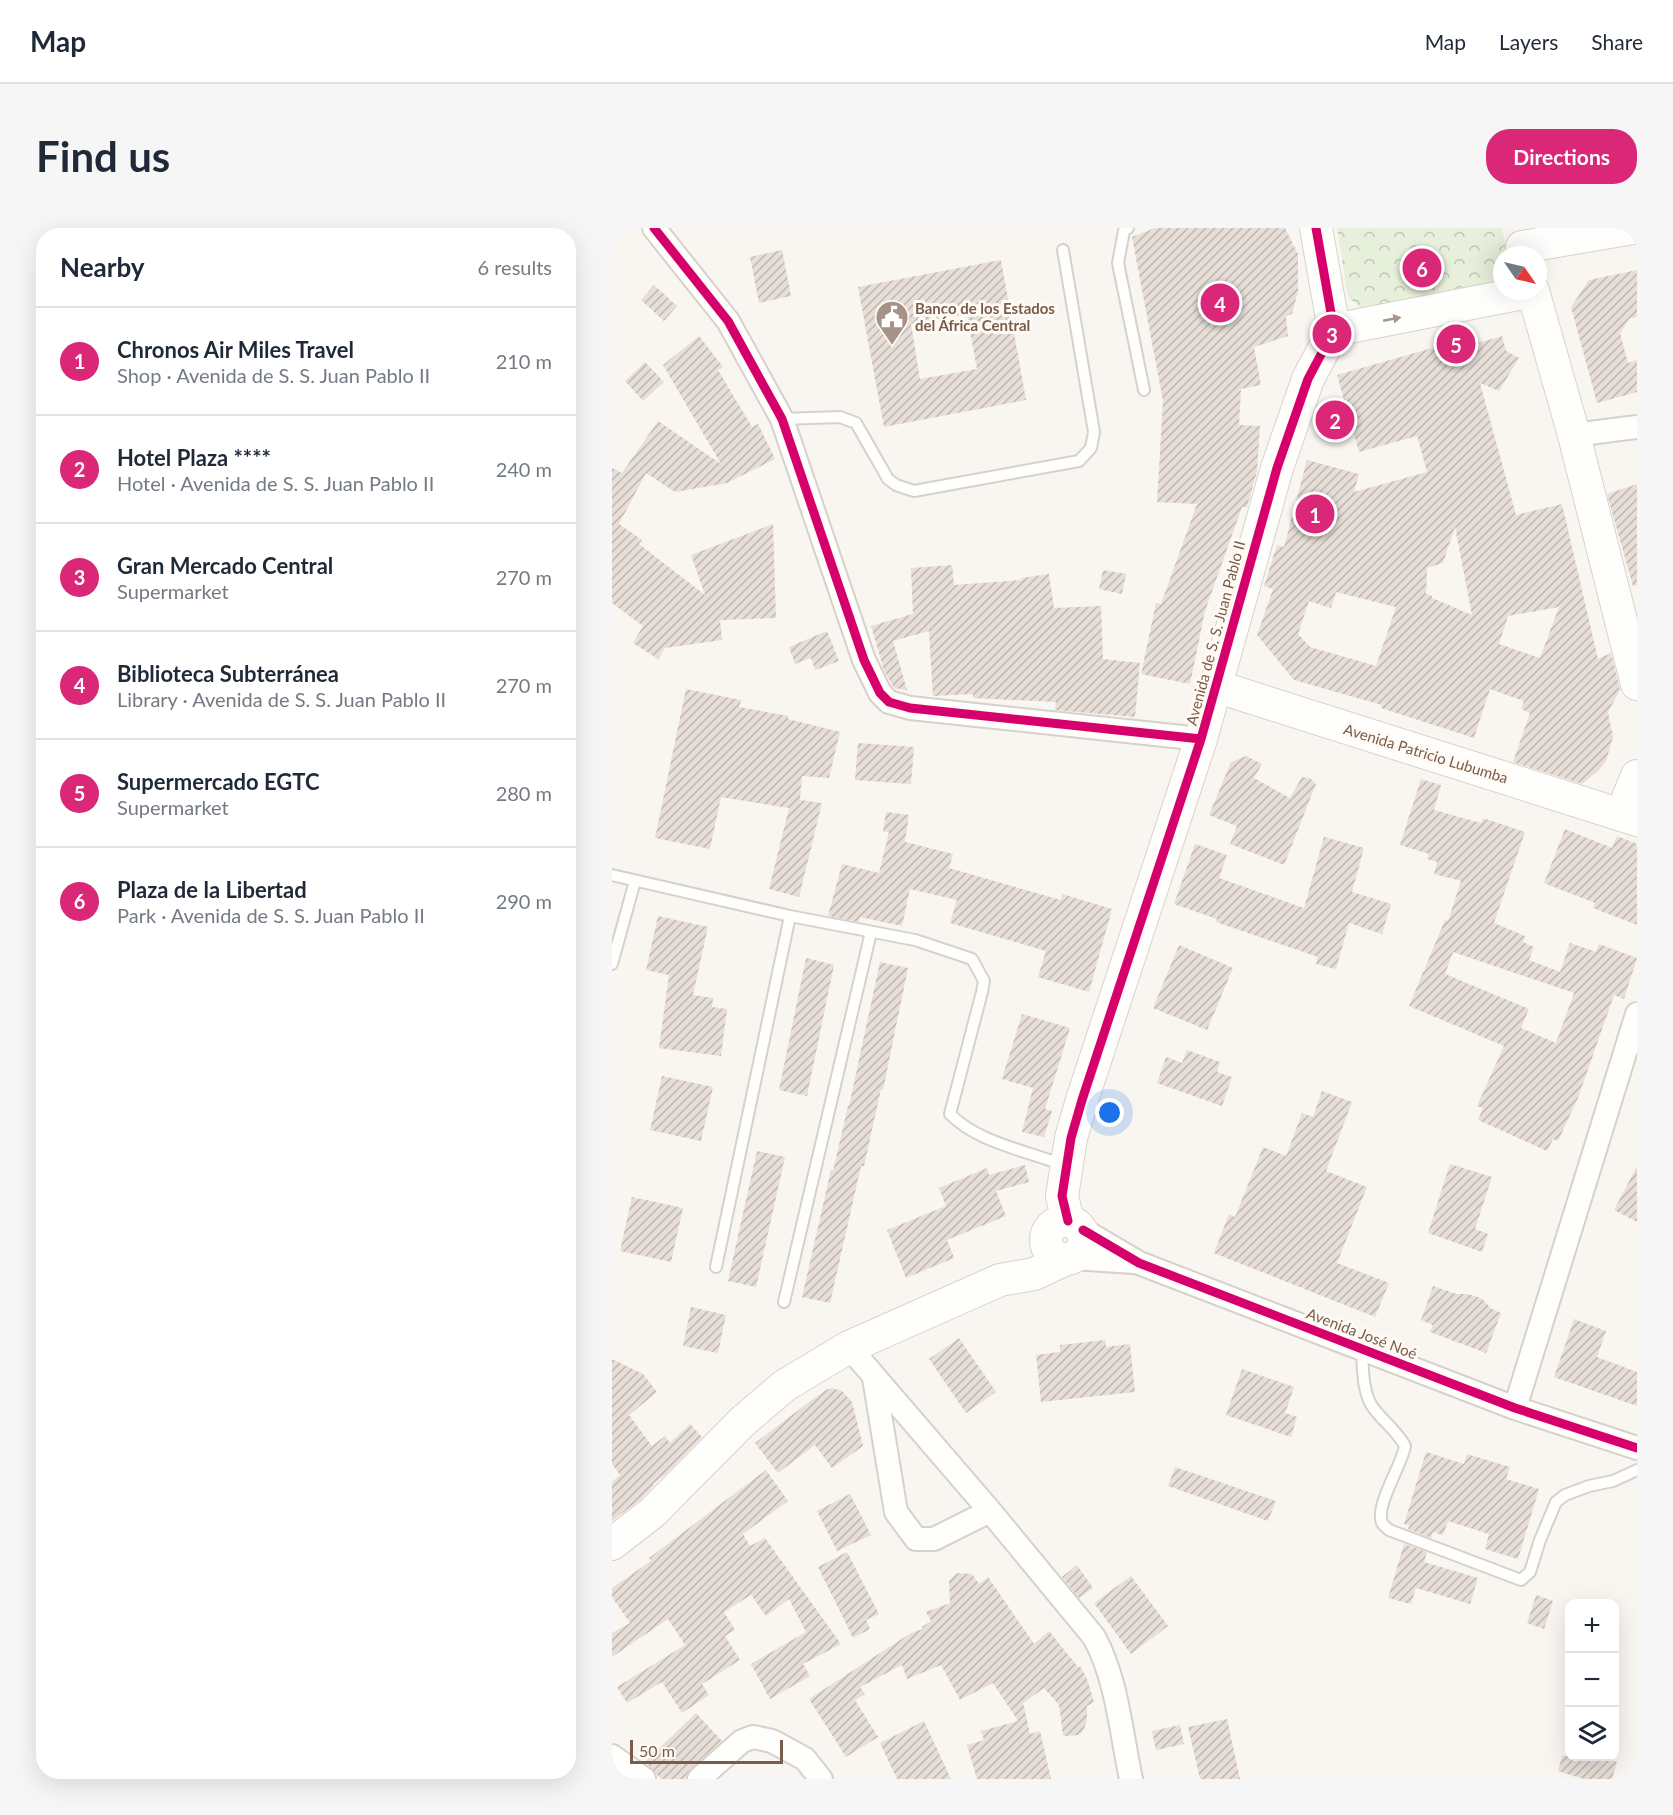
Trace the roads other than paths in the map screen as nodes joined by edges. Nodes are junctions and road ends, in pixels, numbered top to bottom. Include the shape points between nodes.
1 (654, 228) edge
2 (1316, 228) edge
3 (1633, 228) edge
4 (1125, 229) edge
5 (1520, 244) edge
6 (1064, 250) dead end
7 (1493, 299) edge
8 (1536, 300) edge
9 (1334, 330) junction
10 (1144, 390) dead end
11 (782, 419) junction
12 (1637, 427) edge
13 (1574, 435) junction
14 (1637, 684) edge
15 (1215, 686) junction
16 (1202, 739) junction
17 (1637, 776) edge
18 (1629, 817) edge
19 (612, 875) edge
20 (635, 881) junction
21 (790, 916) junction
22 (870, 932) junction
23 (612, 964) edge
24 (1637, 1014) edge
25 (1066, 1163) junction
26 (1067, 1242) junction
27 (717, 1267) dead end
28 (784, 1302) dead end
29 (849, 1347) junction
30 (1362, 1349) junction
31 (874, 1377) junction
32 (1515, 1408) junction
33 (1637, 1448) edge
34 (1637, 1470) edge
35 (990, 1511) junction
36 (612, 1544) edge
37 (612, 1756) edge
38 (644, 1779) edge
39 (699, 1779) edge
40 (821, 1779) edge
41 (1131, 1779) edge

1 - 11 street via 728,321
2 - 9 street
3 - 5 street
4 - 10 lane via 1118,263
6 - 11 lane via 1094,432 1091,448 1079,460 914,491 888,479 856,423 840,417
9 -> 7 street
8 - 13 street
9 - 15 street, Avenida de S. S. Juan Pablo II via 1308,379 1277,468
11 - 16 street via 864,660 880,693 889,702 910,708
12 - 13 street
13 - 14 street
15 - 16 street, Avenida de S. S. Juan Pablo II
15 - 18 street, Avenida Patricio Lubumba
16 - 25 street, Avenida de S. S. Juan Pablo II via 1100,1043
17 - 18 street
19 - 20 lane
20 - 21 lane
20 - 23 lane
21 - 22 lane
21 - 27 lane
22 - 25 lane via 915,940 972,959 984,981 950,1113 960,1125 978,1134
22 - 28 lane
24 - 32 street
25 - 26 street, Avenida de S. S. Juan Pablo II via 1062,1196
26 - 29 street via 1034,1274 1000,1280
26 - 30 street, Avenida José Noé via 1138,1263
29 - 31 street
29 - 36 street via 776,1394 742,1422 653,1512
30 - 32 street, Avenida José Noé
30 - 34 lane via 1365,1387 1372,1408 1405,1446 1382,1512 1382,1523 1389,1530 1521,1580 1530,1572 1556,1502 1565,1495
31 - 35 street
31 - 35 street via 896,1512 907,1529 916,1539 934,1539
32 - 33 street, Avenida José Noé
35 - 41 street via 1094,1636 1110,1674
37 - 38 street
39 - 40 street via 742,1741 753,1737 771,1741 805,1759

